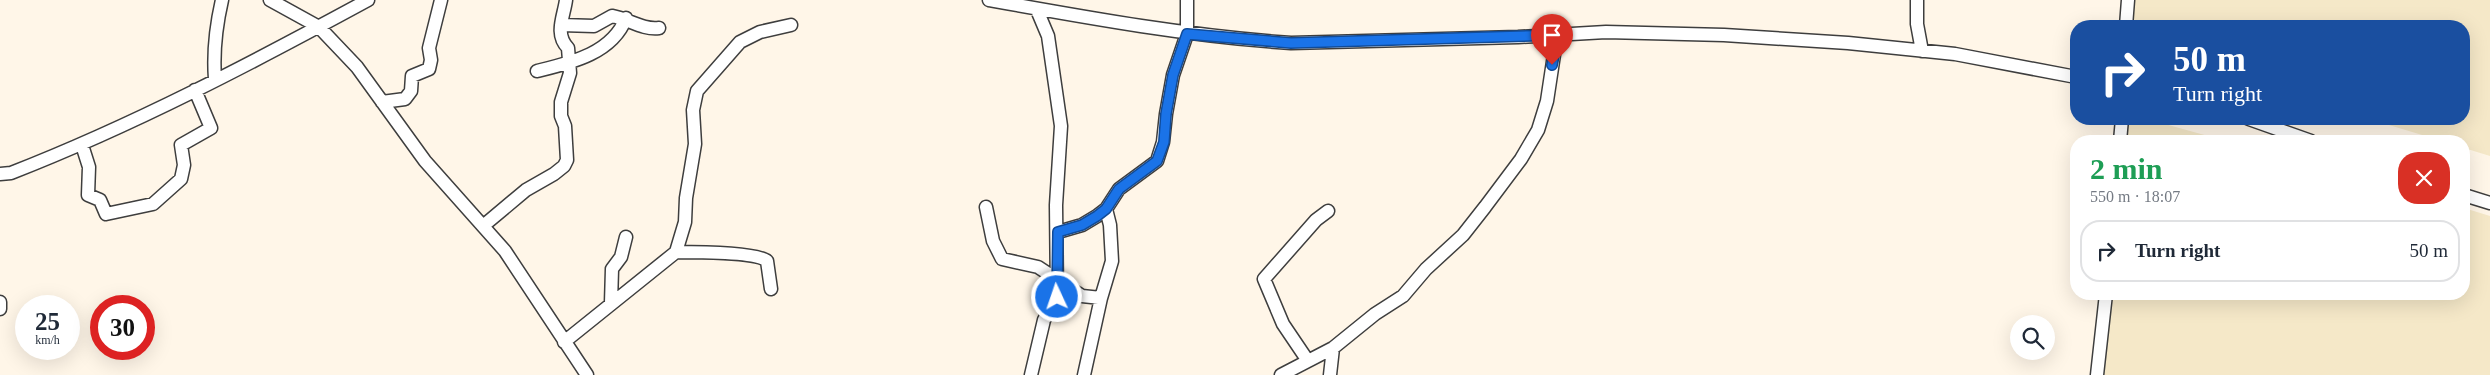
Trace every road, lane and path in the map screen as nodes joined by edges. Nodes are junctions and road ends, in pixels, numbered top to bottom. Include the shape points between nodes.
1 (222, 0) edge
2 (270, 0) edge
3 (368, 0) edge
4 (441, 0) edge
5 (566, 0) edge
6 (989, 0) edge
7 (1187, 0) edge
8 (1917, 0) edge
9 (2128, 0) edge
10 (1037, 10) junction
11 (626, 18) junction
12 (2126, 20) edge
13 (561, 25) junction
14 (791, 25) dead end
15 (319, 26) junction
16 (659, 28) dead end
17 (1187, 34) junction
18 (1558, 35) junction
19 (1922, 50) junction
20 (570, 63) junction
21 (537, 71) dead end
22 (2070, 76) edge
23 (215, 79) junction
24 (195, 90) junction
25 (382, 102) junction
26 (2266, 125) edge
27 (2294, 135) edge
28 (82, 145) junction
29 (0, 174) edge
30 (2470, 197) edge
31 (2490, 203) edge
32 (986, 207) dead end
33 (1106, 209) junction
34 (1328, 211) dead end
35 (483, 226) junction
36 (1058, 232) junction
37 (626, 237) dead end
38 (676, 252) junction
39 (1056, 278) junction
40 (771, 289) dead end
41 (1101, 298) junction
42 (2105, 300) edge
43 (0, 302) edge
44 (611, 303) junction
45 (0, 309) edge
46 (564, 342) junction
47 (1333, 348) junction
48 (1308, 361) junction
49 (587, 375) edge
50 (1031, 375) edge
51 (1084, 375) edge
52 (1281, 375) edge
53 (1330, 375) edge
54 (2097, 375) edge

1 - 23 street via 217,20
2 - 15 street
3 - 15 street
4 - 25 street via 430,48 429,69 412,76 411,91 406,99
5 - 13 street
6 - 10 street
7 - 17 street
8 - 19 street
9 - 12 street
10 - 17 street
10 - 36 street via 1048,36 1061,126
11 - 13 street via 612,16 594,26
11 - 16 street via 643,28
11 - 20 street via 622,27 599,50
13 - 20 street
14 - 38 street via 760,32 740,42 698,91 693,110 695,144 685,222
15 - 23 street
15 - 25 street
17 - 18 street via 1291,43
17 - 33 street via 1173,75 1164,142 1157,161 1119,189
18 - 19 street via 1648,32 1724,35
18 - 47 street via 1541,121 1521,160 1463,235 1426,269 1411,288
19 - 22 street
20 - 21 street
20 - 35 street via 561,102 565,126 564,166 526,190
23 - 24 street
24 - 28 street
24 - 28 street via 211,128 181,145 184,165 181,179 153,204 106,214 100,200 88,195 89,167
25 - 35 street via 425,161
26 - 27 street
28 - 29 street via 11,173
30 - 31 street
32 - 39 street via 1002,259 1038,267
33 - 36 street via 1082,225
33 - 41 street via 1112,261
34 - 48 street via 1316,220 1264,280 1283,324
35 - 46 street via 505,251
36 - 39 street
37 - 44 street via 621,257 612,269
38 - 40 street via 763,258 767,261
38 - 44 street
39 - 41 street via 1082,296
39 - 50 street via 1057,297 1044,320
41 - 51 street
42 - 54 street
43 - 45 street
44 - 46 street
46 - 49 street
47 - 48 street
47 - 53 street
48 - 52 street

